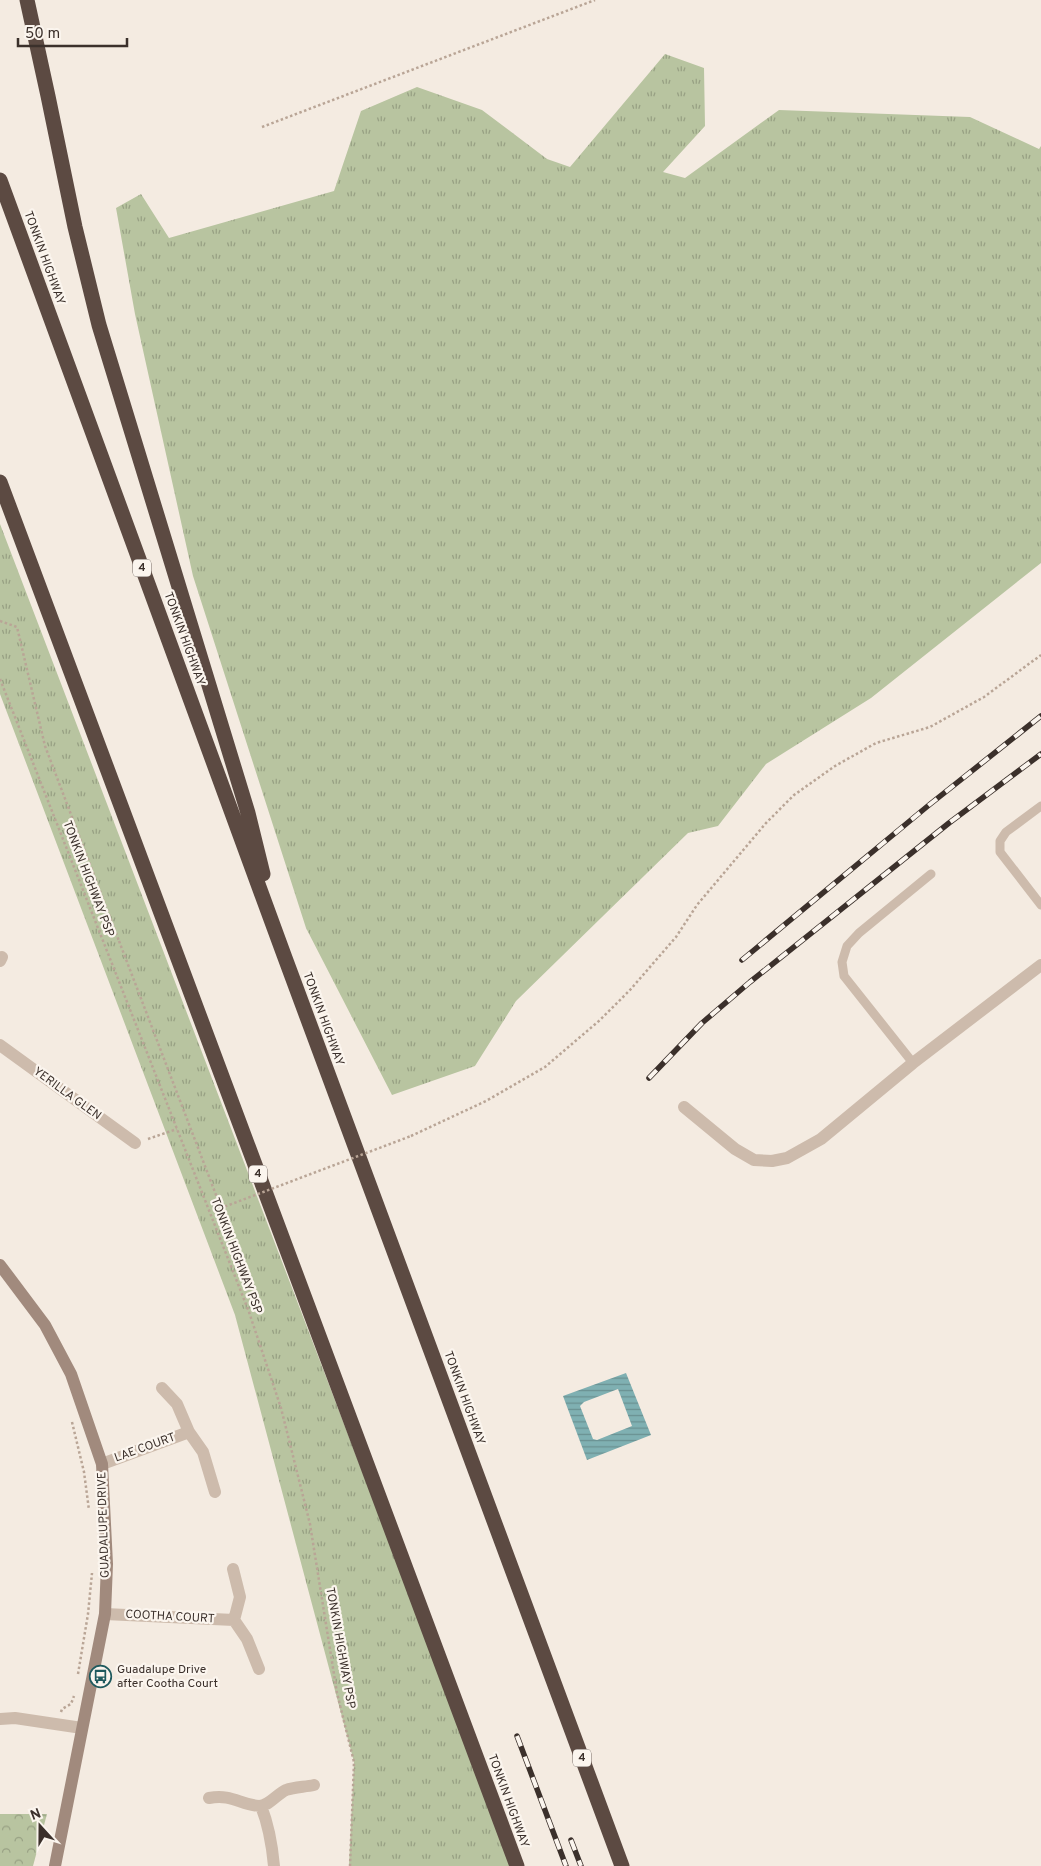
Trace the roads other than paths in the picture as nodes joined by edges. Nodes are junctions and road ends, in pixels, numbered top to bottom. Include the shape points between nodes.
1 (27, 0) edge
2 (0, 180) edge
3 (0, 482) edge
4 (0, 503) edge
5 (34, 576) junction
6 (1041, 806) edge
7 (931, 874) dead end
8 (1041, 905) edge
9 (284, 955) junction
10 (1041, 965) edge
11 (0, 1045) edge
12 (913, 1063) junction
13 (684, 1107) dead end
14 (134, 1143) road end
15 (0, 1265) edge
16 (162, 1388) dead end
17 (189, 1432) junction
18 (102, 1464) junction
19 (215, 1492) dead end
20 (233, 1570) dead end
21 (105, 1614) junction
22 (234, 1620) junction
23 (259, 1669) dead end
24 (0, 1719) edge
25 (82, 1728) junction
26 (314, 1785) dead end
27 (209, 1798) dead end
28 (261, 1806) junction
29 (55, 1866) edge
30 (274, 1866) edge
31 (517, 1866) edge
32 (622, 1866) edge

1 - 9 highway via 87,279 134,444 248,813
2 - 9 highway, TONKIN HIGHWAY / 4
3 - 5 highway, TONKIN HIGHWAY / 4
4 - 5 highway
5 - 31 highway, TONKIN HIGHWAY / 4
6 - 8 lane via 1006,832 1000,841 1000,852
7 - 12 lane via 859,933 847,946 842,962 844,976
9 - 32 highway, TONKIN HIGHWAY / 4
10 - 12 street
11 - 14 street, YERILLA GLEN
12 - 13 street via 821,1139 780,1160 754,1160
15 - 18 street, GUADALUPE DRIVE via 45,1325 71,1374
16 - 17 street, LAE COURT via 177,1404
17 - 18 street, LAE COURT
17 - 19 street, LAE COURT via 203,1452
18 - 21 street, GUADALUPE DRIVE via 108,1564
20 - 22 street via 240,1597
21 - 22 street, COOTHA COURT
21 - 25 street, GUADALUPE DRIVE
22 - 23 street via 247,1639
24 - 25 street via 15,1718
25 - 29 street, GUADALUPE DRIVE
26 - 28 street via 287,1790
27 - 28 street via 230,1797
28 - 30 street via 272,1839

